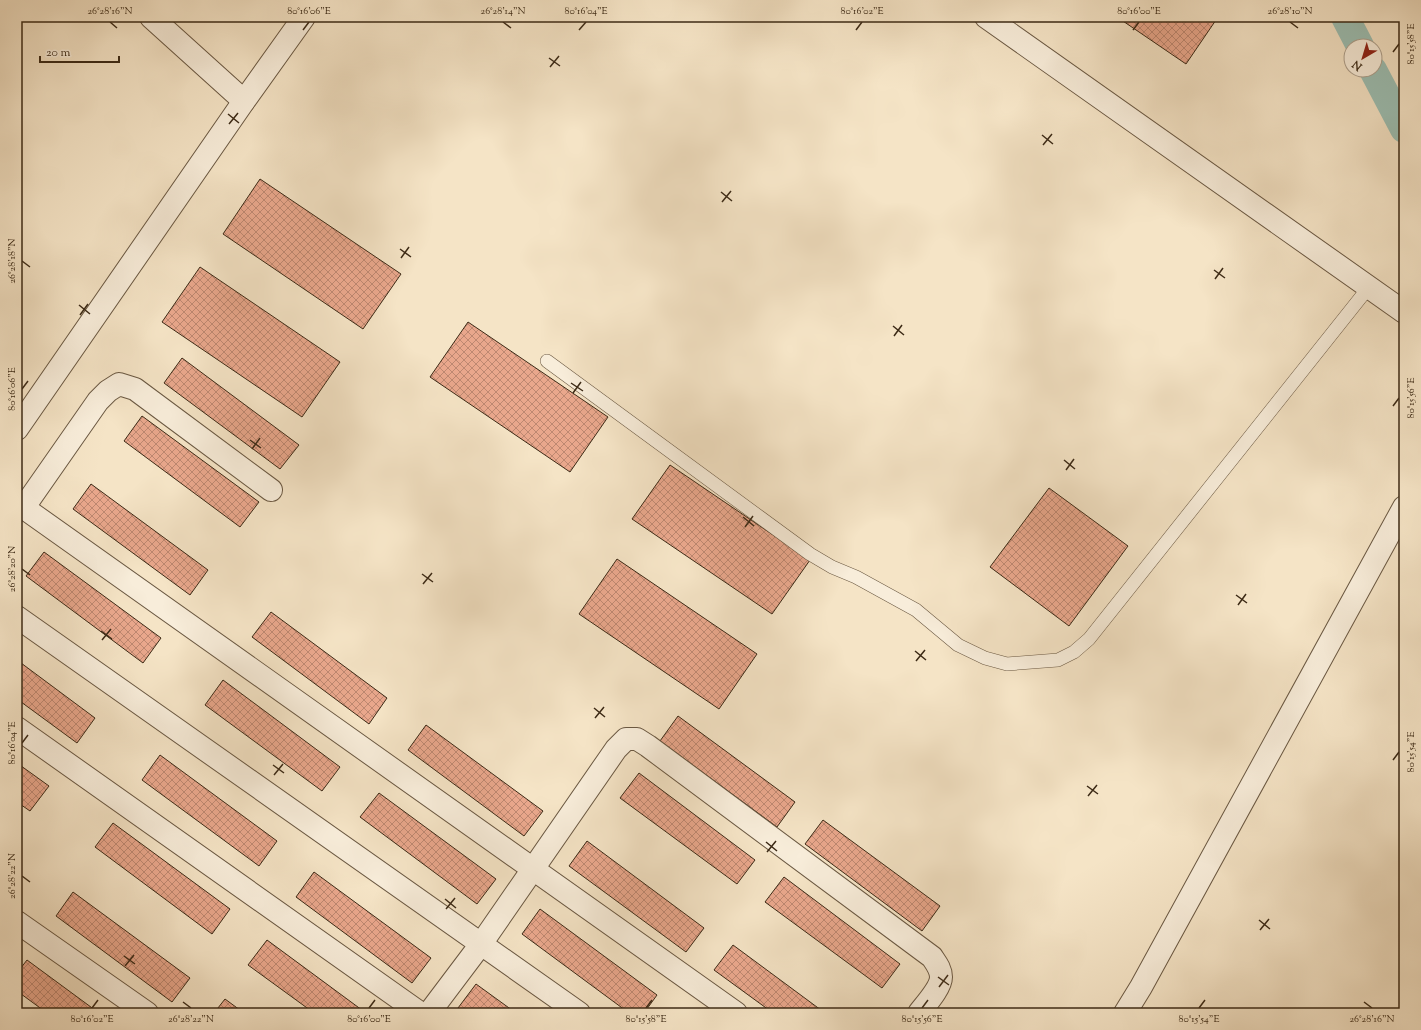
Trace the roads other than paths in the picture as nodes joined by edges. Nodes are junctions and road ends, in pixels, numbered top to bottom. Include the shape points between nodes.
1 (151, 17) edge
2 (304, 17) edge
3 (986, 17) edge
4 (244, 101) junction
5 (1369, 287) junction
6 (1404, 312) edge
7 (547, 361) dead end
8 (17, 429) edge
9 (271, 490) dead end
10 (20, 505) edge
11 (1404, 507) edge
12 (17, 617) edge
13 (17, 728) edge
14 (533, 869) junction
15 (17, 922) edge
16 (481, 944) junction
17 (147, 1013) edge
18 (420, 1013) edge
19 (429, 1013) edge
20 (579, 1013) edge
21 (736, 1013) edge
22 (919, 1013) edge
23 (1125, 1013) edge

1 - 4 street
2 - 4 street
3 - 5 street
4 - 8 street
5 - 6 street
5 - 7 lane via 1089,639 1074,652 1058,660 1007,664 985,658 958,645 916,610 810,554
9 - 10 street via 135,389 119,384 98,401
10 - 14 street
11 - 23 street
12 - 16 street
13 - 18 street
14 - 16 street
14 - 21 street
14 - 22 street via 616,750 626,739 637,739 932,956 941,979
15 - 17 street
16 - 19 street
16 - 20 street

